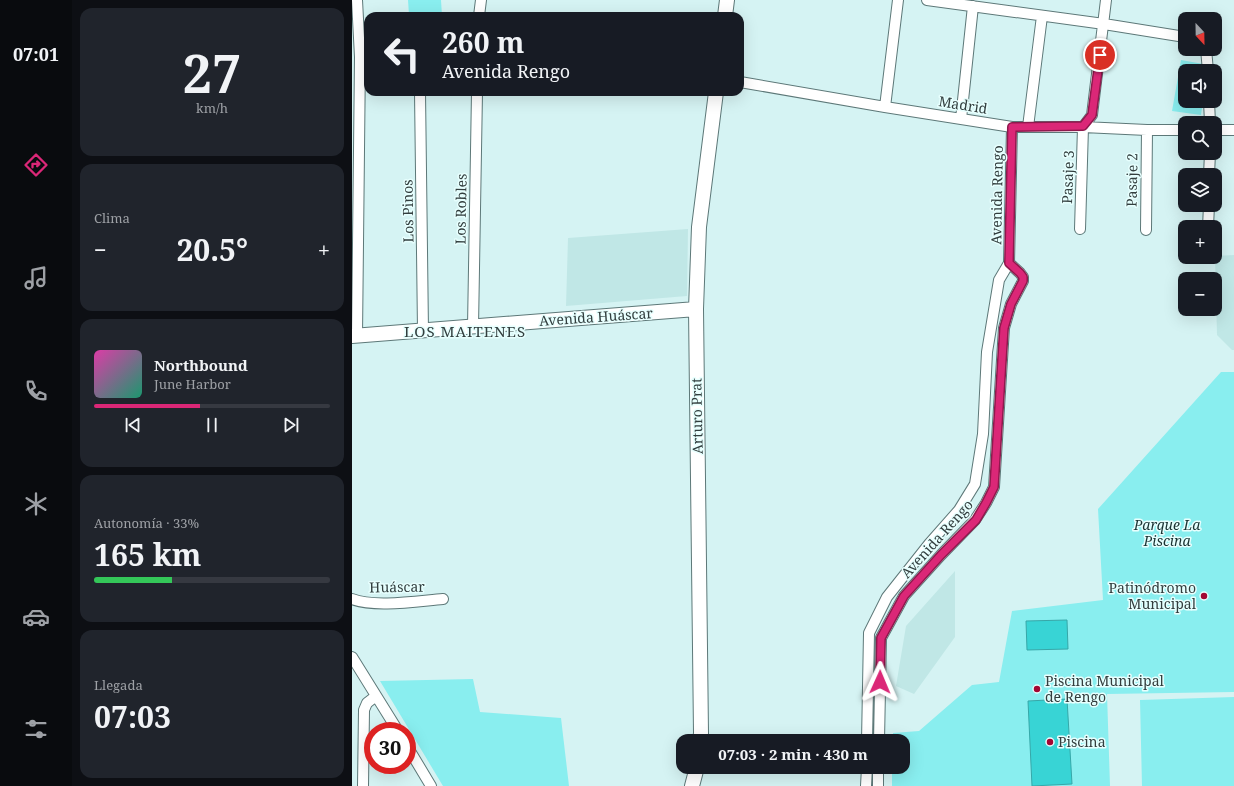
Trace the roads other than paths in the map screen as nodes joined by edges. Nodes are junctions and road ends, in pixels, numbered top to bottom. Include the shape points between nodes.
1 (357, 0) edge
2 (481, 0) edge
3 (727, 0) edge
4 (898, 0) edge
5 (927, 0) edge
6 (1106, 0) edge
7 (973, 6) junction
8 (480, 12) edge
9 (726, 12) edge
10 (1042, 16) junction
11 (1104, 24) junction
12 (1178, 36) edge
13 (356, 58) edge
14 (744, 83) edge
15 (420, 96) edge
16 (477, 96) edge
17 (715, 96) edge
18 (886, 107) junction
19 (961, 119) junction
20 (1083, 126) junction
21 (1012, 127) junction
22 (1028, 127) junction
23 (356, 129) edge
24 (1147, 130) junction
25 (1178, 130) edge
26 (1222, 130) edge
27 (1234, 130) edge
28 (355, 195) edge
29 (1080, 229) dead end
30 (1146, 230) dead end
31 (355, 258) edge
32 (1009, 263) junction
33 (696, 309) junction
34 (473, 327) junction
35 (423, 331) junction
36 (355, 336) edge
37 (352, 599) edge
38 (443, 599) dead end
39 (352, 657) edge
40 (376, 696) junction
41 (392, 722) edge
42 (700, 734) edge
43 (867, 734) edge
44 (879, 734) edge
45 (416, 761) edge
46 (695, 774) edge
47 (867, 774) edge
48 (878, 774) edge
49 (363, 786) edge
50 (431, 786) edge
51 (692, 786) edge
52 (866, 786) edge
53 (878, 786) edge

1 - 13 street
2 - 8 street
3 - 9 main road
4 - 18 street
5 - 7 street
6 - 11 street
7 - 10 street
7 - 19 street
10 - 11 street
10 - 22 street
11 - 12 street
11 - 20 street via 1092,115
13 - 23 street
14 - 18 street, Madrid
15 - 35 street, Los Pinos
16 - 34 street, Los Robles
17 - 33 main road, Arturo Prat via 699,227
18 - 19 street, Madrid
19 - 21 street, Madrid
20 - 22 street, Madrid
20 - 24 street, Madrid
20 - 29 street, Pasaje 3
21 - 22 street, Madrid
21 - 32 street, Avenida Rengo
23 - 28 street
24 - 25 street, Madrid
24 - 30 street, Pasaje 2
26 - 27 street
28 - 31 street
31 - 36 street
32 - 43 street, Avenida Rengo via 999,280 987,352 983,434 975,484 959,510 887,597 869,633
32 - 44 street, Avenida Rengo via 1020,273 1023,281 1011,304 1004,328 994,487 976,520 904,596 881,638
33 - 34 main road, Avenida Huáscar
33 - 42 main road, Arturo Prat
34 - 35 main road, Avenida Huáscar
35 - 36 main road, Avenida Huáscar
37 - 38 street, Huáscar via 390,604
39 - 40 street
40 - 41 street
40 - 49 street via 367,703 364,710
45 - 50 street
46 - 51 main road
47 - 52 street
48 - 53 street

